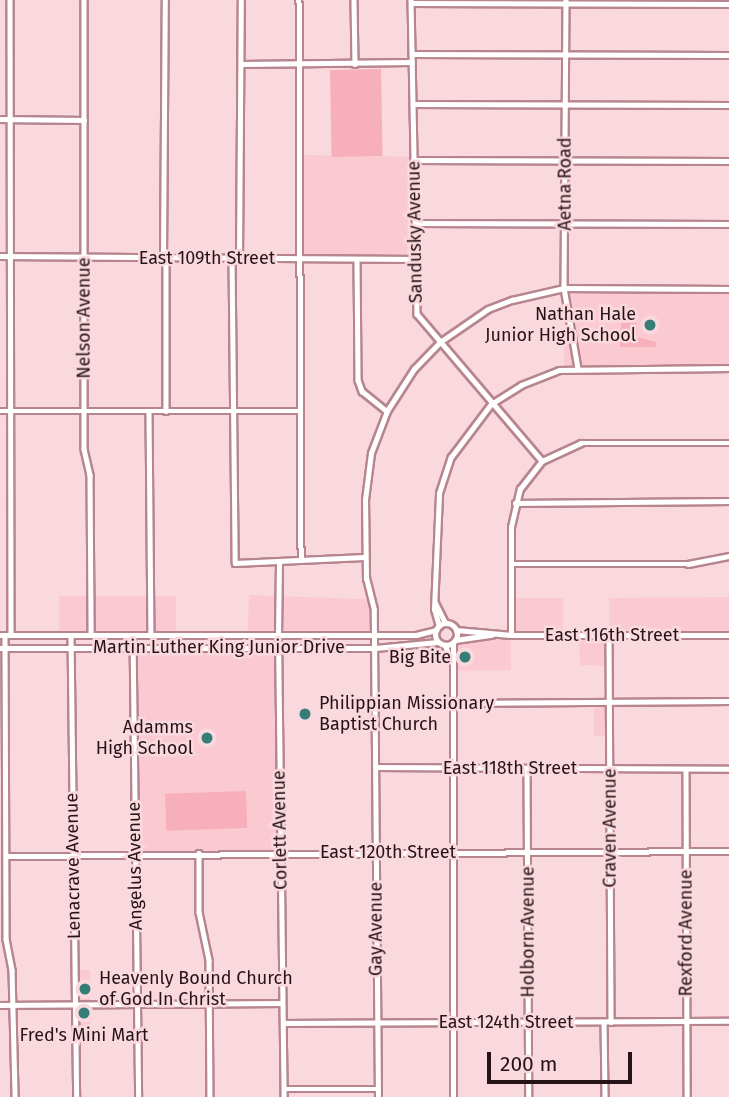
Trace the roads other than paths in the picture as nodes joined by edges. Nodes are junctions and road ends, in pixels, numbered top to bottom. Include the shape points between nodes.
1 (10, 0) edge
2 (84, 0) edge
3 (165, 0) edge
4 (241, 0) edge
5 (299, 0) edge
6 (354, 0) edge
7 (411, 1) edge
8 (492, 1) edge
9 (566, 1) edge
10 (637, 2) edge
11 (697, 2) edge
12 (729, 4) edge
13 (412, 54) junction
14 (566, 54) junction
15 (729, 55) edge
16 (412, 62) junction
17 (241, 64) junction
18 (299, 64) junction
19 (355, 64) junction
20 (413, 104) junction
21 (566, 104) junction
22 (729, 105) edge
23 (0, 119) edge
24 (10, 119) junction
25 (84, 120) junction
26 (413, 160) junction
27 (566, 161) junction
28 (729, 161) edge
29 (415, 223) junction
30 (566, 223) junction
31 (729, 225) edge
32 (0, 256) edge
33 (8, 256) junction
34 (84, 257) junction
35 (164, 258) junction
36 (232, 258) junction
37 (239, 258) junction
38 (298, 259) junction
39 (357, 259) junction
40 (415, 259) junction
41 (564, 288) junction
42 (729, 289) edge
43 (440, 342) junction
44 (578, 368) junction
45 (729, 368) edge
46 (491, 404) junction
47 (0, 411) edge
48 (9, 411) junction
49 (85, 411) junction
50 (149, 411) junction
51 (166, 411) junction
52 (233, 411) junction
53 (299, 411) junction
54 (387, 411) junction
55 (729, 443) edge
56 (542, 461) junction
57 (729, 501) edge
58 (515, 503) junction
59 (729, 556) edge
60 (301, 557) junction
61 (364, 557) junction
62 (279, 563) junction
63 (511, 564) junction
64 (440, 626) junction
65 (456, 631) junction
66 (495, 634) junction
67 (6, 635) edge
68 (71, 635) junction
69 (91, 635) junction
70 (133, 635) junction
71 (151, 635) junction
72 (278, 635) junction
73 (375, 635) junction
74 (511, 635) junction
75 (609, 635) junction
76 (729, 635) edge
77 (454, 641) junction
78 (438, 642) junction
79 (445, 645) junction
80 (133, 647) junction
81 (278, 647) junction
82 (3, 648) edge
83 (71, 648) junction
84 (375, 648) junction
85 (450, 657) junction
86 (609, 701) junction
87 (729, 701) edge
88 (451, 703) junction
89 (376, 768) junction
90 (451, 768) junction
91 (527, 768) junction
92 (610, 768) junction
93 (685, 769) junction
94 (729, 769) edge
95 (376, 852) junction
96 (451, 852) junction
97 (527, 852) junction
98 (610, 852) junction
99 (685, 852) junction
100 (729, 852) edge
101 (199, 853) junction
102 (281, 853) junction
103 (135, 854) junction
104 (6, 856) junction
105 (72, 856) junction
106 (3, 875) edge
107 (3, 939) edge
108 (209, 1003) junction
109 (282, 1003) junction
110 (137, 1004) junction
111 (0, 1005) edge
112 (13, 1005) junction
113 (75, 1005) junction
114 (687, 1021) junction
115 (729, 1021) edge
116 (451, 1022) junction
117 (528, 1022) junction
118 (607, 1022) junction
119 (283, 1023) junction
120 (376, 1023) junction
121 (283, 1089) junction
122 (377, 1089) junction
123 (15, 1097) edge
124 (77, 1097) edge
125 (139, 1097) edge
126 (210, 1097) edge
127 (284, 1097) edge
128 (377, 1097) edge
129 (453, 1097) edge
130 (529, 1097) edge
131 (605, 1097) edge
132 (687, 1097) edge

1 - 24 street
2 - 25 street, Nelson Avenue
3 - 35 street
4 - 17 street
5 - 18 street
6 - 19 street
7 - 8 street
7 - 13 street, Sandusky Avenue
8 - 9 street
9 - 10 street
9 - 14 street, Aetna Road
10 - 11 street
11 - 12 street
13 - 14 street
13 - 16 street, Sandusky Avenue
14 - 15 street
14 - 21 street, Aetna Road
16 - 19 street
16 - 20 street, Sandusky Avenue
17 - 18 street
17 - 37 street
18 - 19 street
18 - 38 street
20 - 21 street
20 - 26 street, Sandusky Avenue
21 - 22 street
21 - 27 street, Aetna Road
23 - 24 street
24 - 25 street
24 - 33 street
25 - 34 street, Nelson Avenue
26 - 27 street
26 - 29 street, Sandusky Avenue
27 - 28 street
27 - 30 street, Aetna Road
29 - 30 street
29 - 40 street, Sandusky Avenue
30 - 31 street
30 - 41 street, Aetna Road
32 - 33 street, East 109th Street
33 - 34 street, East 109th Street
33 - 48 street
34 - 35 street, East 109th Street
34 - 49 street, Nelson Avenue
35 - 36 street, East 109th Street
35 - 51 street
36 - 37 street, East 109th Street
36 - 52 street
37 - 38 street, East 109th Street
38 - 39 street, East 109th Street
38 - 53 street
39 - 40 street, East 109th Street
39 - 54 street via 358,380 362,391
40 - 43 street, Sandusky Avenue via 417,314
41 - 42 street, Gay Avenue
41 - 43 street, Gay Avenue via 488,309
41 - 44 street, Aetna Road
43 - 46 street, Sandusky Avenue
43 - 54 street, Gay Avenue via 414,369
44 - 45 main road
44 - 46 main road via 542,374
46 - 56 street, Sandusky Avenue
46 - 64 main road via 451,457 439,494 435,603
47 - 48 street
48 - 49 street
48 - 67 street
49 - 50 street
49 - 69 street, Nelson Avenue
50 - 51 street
50 - 71 street
51 - 52 street
52 - 53 street
52 - 62 street via 235,563
53 - 60 street
54 - 61 street, Gay Avenue via 367,480
55 - 56 street via 580,443
56 - 58 street
57 - 58 street
58 - 63 street
59 - 63 street via 688,564
60 - 61 street
60 - 62 street
61 - 73 street, Gay Avenue
62 - 72 street, Corlett Avenue
63 - 74 street
64 - 65 main road
64 - 73 main road, Martin Luther King Junior Drive via 416,635
64 - 78 main road
65 - 66 main road, East 116th Street
65 - 77 main road
66 - 74 main road, East 116th Street
66 - 77 main road, East 116th Street
67 - 68 main road, Martin Luther King Junior Drive
67 - 82 street
68 - 69 main road, Martin Luther King Junior Drive
68 - 83 street, Lenacrave Avenue
69 - 70 main road, Martin Luther King Junior Drive
70 - 71 main road, Martin Luther King Junior Drive
70 - 80 street, Angelus Avenue
71 - 72 main road, Martin Luther King Junior Drive
72 - 73 main road, Martin Luther King Junior Drive
72 - 81 main road, Corlett Avenue
73 - 84 street, Gay Avenue
74 - 75 main road, East 116th Street
75 - 76 main road, East 116th Street
75 - 86 street, Craven Avenue
77 - 79 main road, East 116th Street
77 - 85 street
78 - 79 main road
78 - 84 main road, Martin Luther King Junior Drive
79 - 85 street
80 - 81 main road, Martin Luther King Junior Drive
80 - 83 main road, Martin Luther King Junior Drive
80 - 103 street, Angelus Avenue
81 - 84 main road, Martin Luther King Junior Drive
81 - 102 main road, Corlett Avenue
82 - 83 main road, Martin Luther King Junior Drive
82 - 104 street
83 - 105 street, Lenacrave Avenue
84 - 89 street, Gay Avenue
85 - 88 street
86 - 87 street
86 - 88 street
86 - 92 street, Craven Avenue
88 - 90 street
89 - 90 street, East 118th Street
89 - 95 street, Gay Avenue
90 - 91 street, East 118th Street
90 - 96 street
91 - 92 street, East 118th Street
91 - 97 street, Holborn Avenue
92 - 93 street, East 118th Street
92 - 98 street, Craven Avenue
93 - 94 street, East 118th Street
93 - 99 street, Rexford Avenue
95 - 96 street, East 120th Street
95 - 102 street, East 120th Street
95 - 120 street, Gay Avenue
96 - 97 street, East 120th Street
96 - 116 street
97 - 98 street, East 120th Street
97 - 117 street, Holborn Avenue
98 - 99 street, East 120th Street
98 - 118 street, Craven Avenue
99 - 100 street, East 120th Street
99 - 114 street, Rexford Avenue
101 - 102 street, East 120th Street
101 - 103 street, East 120th Street
101 - 108 street via 199,912 208,960
102 - 109 main road, Corlett Avenue
103 - 105 street, East 120th Street
103 - 110 street, Angelus Avenue
104 - 105 street, East 120th Street
104 - 106 street
105 - 113 street, Lenacrave Avenue
106 - 107 street
107 - 112 street
108 - 109 street
108 - 110 street
108 - 126 street
109 - 119 main road, Corlett Avenue
110 - 113 street
110 - 125 street, Angelus Avenue
111 - 112 street
112 - 113 street
112 - 123 street
113 - 124 street, Lenacrave Avenue
114 - 115 street, East 124th Street
114 - 118 street, East 124th Street
114 - 132 street, Rexford Avenue
116 - 117 street, East 124th Street
116 - 120 street, East 124th Street
116 - 129 street
117 - 118 street, East 124th Street
117 - 130 street, Holborn Avenue
118 - 131 street, Craven Avenue
119 - 120 street, East 124th Street
119 - 121 main road, Corlett Avenue
120 - 122 street, Gay Avenue
121 - 122 street
121 - 127 main road, Corlett Avenue
122 - 128 street, Gay Avenue

